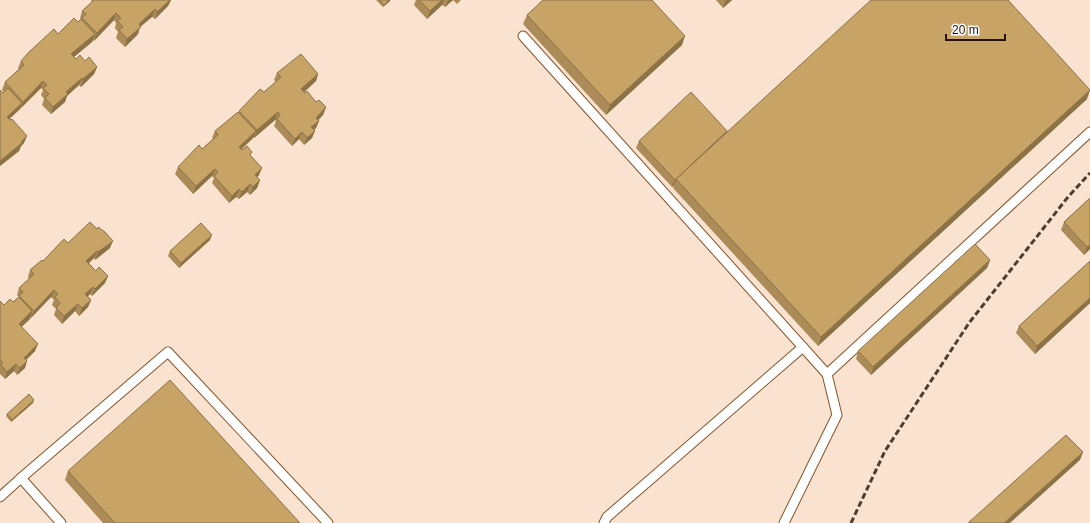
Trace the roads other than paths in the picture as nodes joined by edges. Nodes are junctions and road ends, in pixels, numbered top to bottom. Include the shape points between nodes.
1 (522, 36) dead end
2 (1090, 132) edge
3 (803, 347) junction
4 (827, 374) junction
5 (22, 478) junction
6 (0, 497) edge
7 (61, 523) edge
8 (328, 523) edge
9 (604, 523) edge
10 (784, 523) edge

1 - 3 lane
2 - 4 lane
3 - 4 lane
3 - 9 lane via 607,517
4 - 10 lane via 837,415
5 - 6 lane
5 - 7 lane
5 - 8 lane via 168,352

